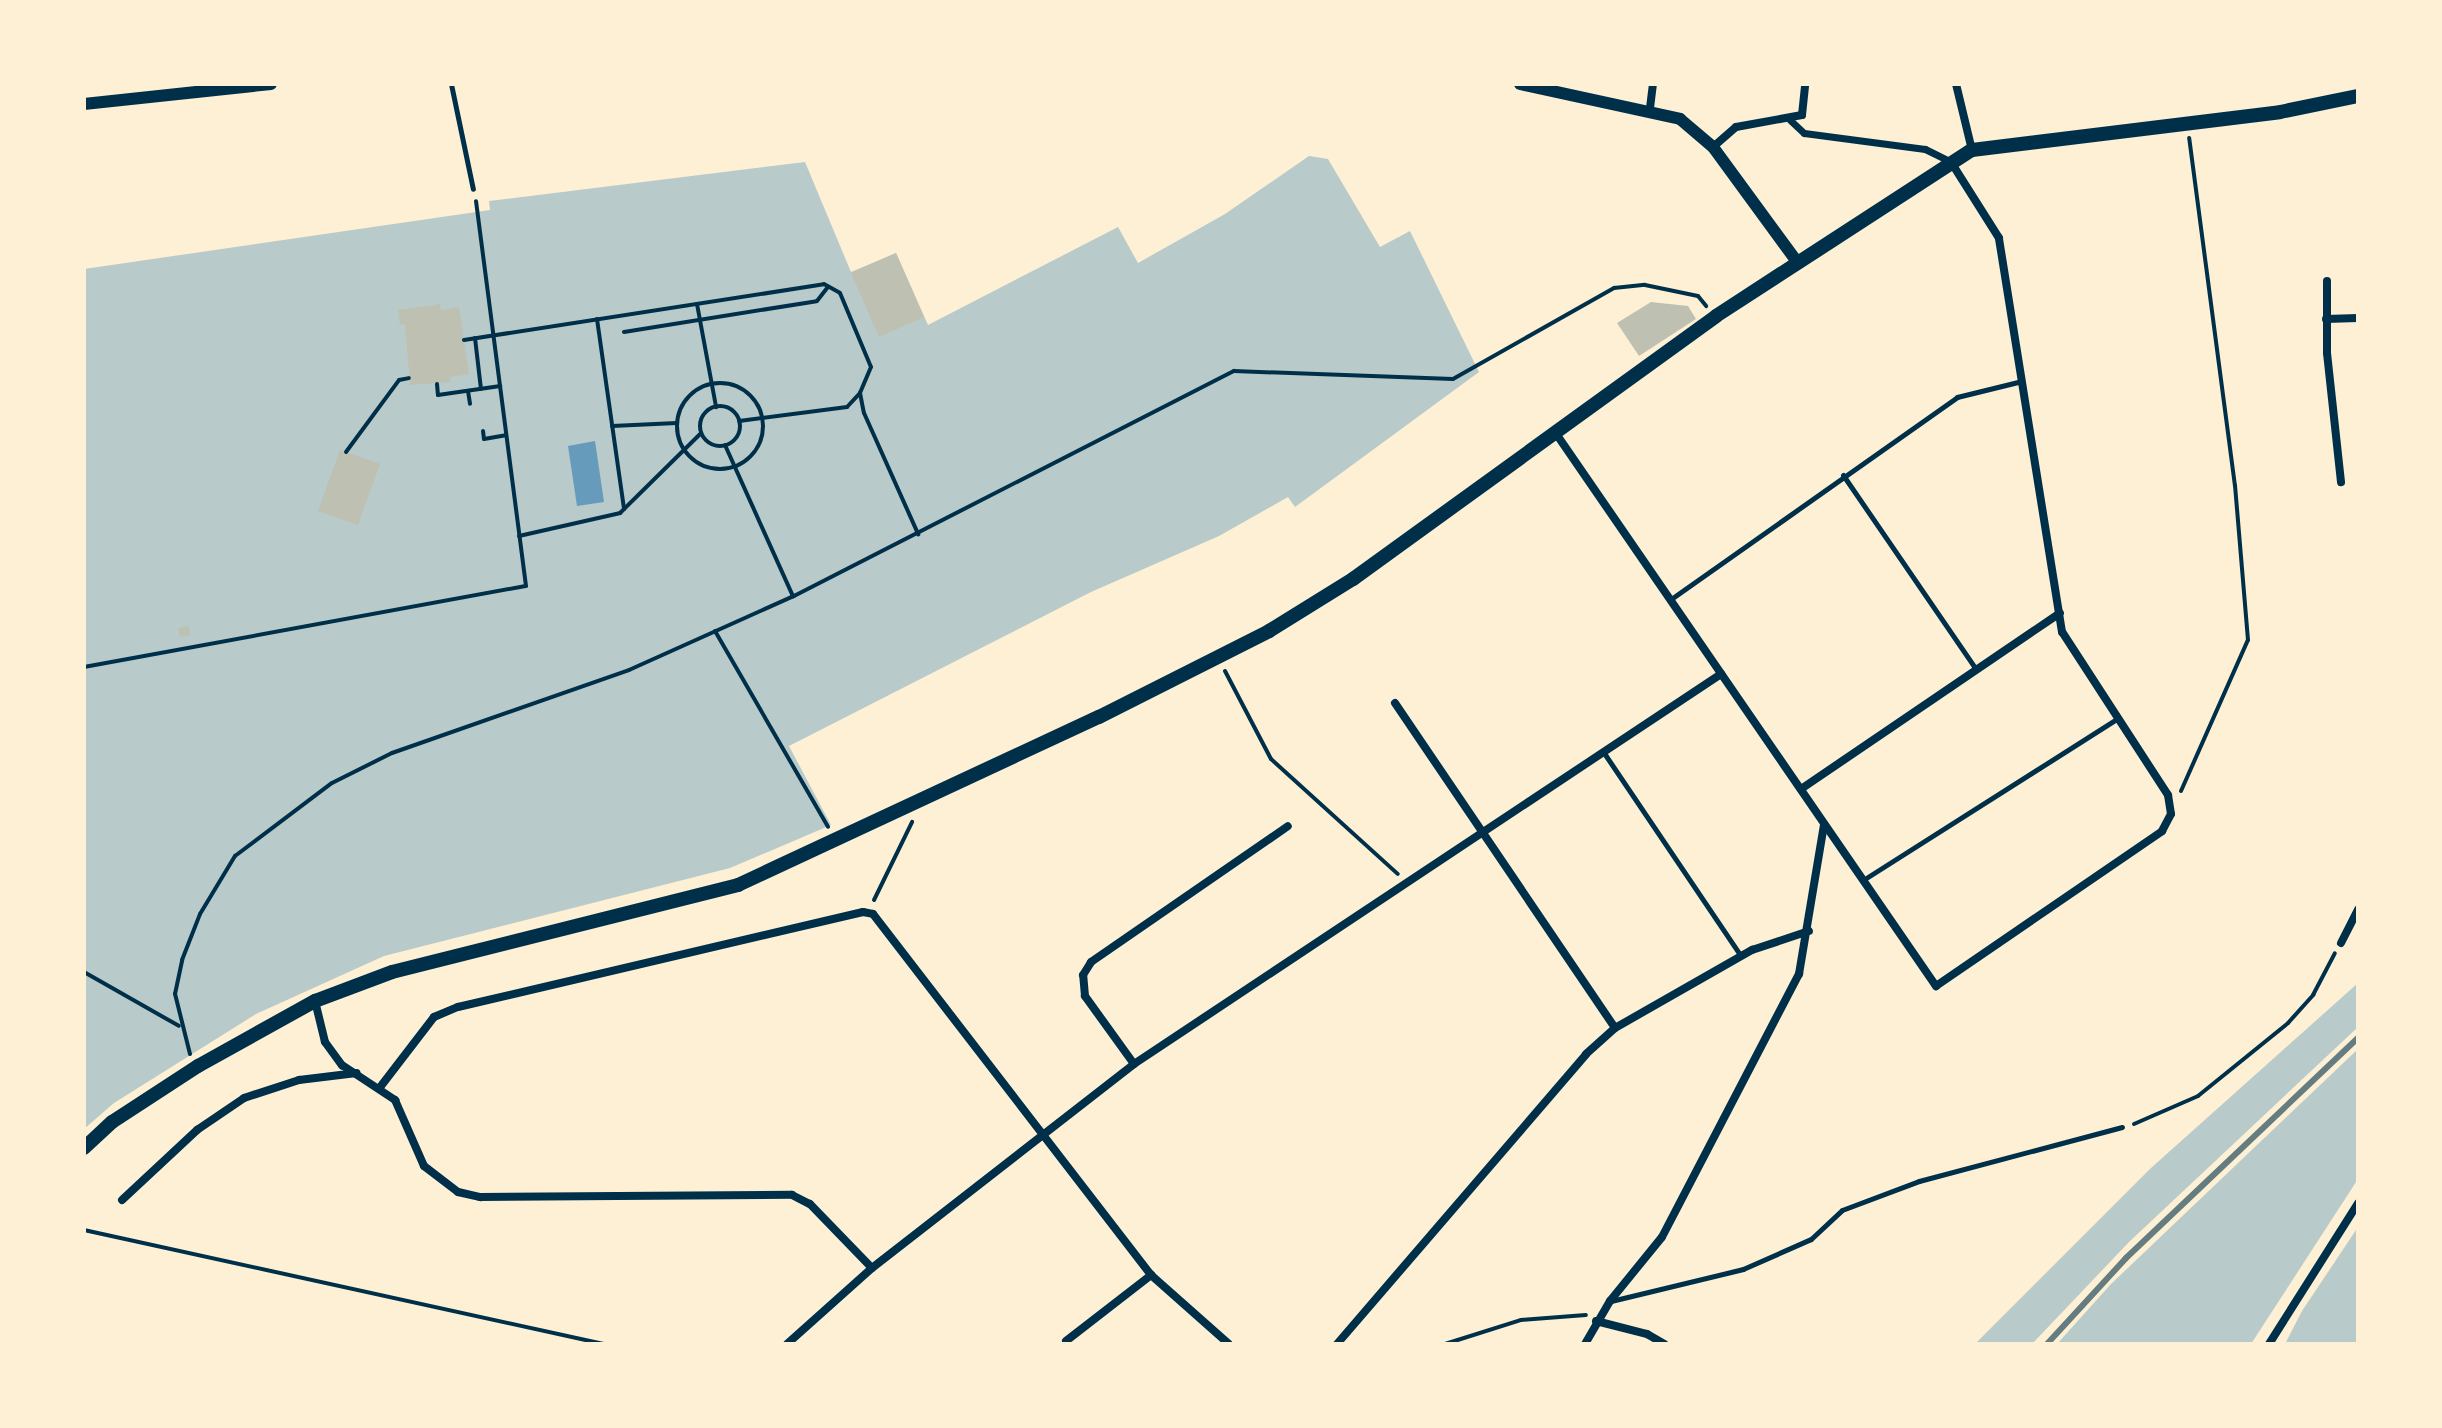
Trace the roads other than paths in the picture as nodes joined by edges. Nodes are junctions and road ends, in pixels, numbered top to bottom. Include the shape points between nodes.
1 (271, 84) edge
2 (451, 84) edge
3 (1520, 84) edge
4 (1653, 84) edge
5 (1805, 84) edge
6 (1956, 84) edge
7 (2358, 96) edge
8 (84, 104) edge
9 (1650, 108) junction
10 (1790, 120) junction
11 (1713, 147) junction
12 (1972, 150) junction
13 (1950, 161) junction
14 (473, 189) road end
15 (1798, 263) junction
16 (2327, 281) dead end
17 (2358, 318) edge
18 (2326, 319) junction
19 (2024, 381) junction
20 (1557, 435) junction
21 (1843, 475) junction
22 (2341, 482) dead end
23 (1670, 600) junction
24 (2060, 613) junction
25 (1977, 670) junction
26 (1721, 674) junction
27 (1395, 703) dead end
28 (2117, 719) junction
29 (1604, 753) junction
30 (1801, 789) junction
31 (1825, 824) junction
32 (1288, 826) dead end
33 (1481, 832) junction
34 (1863, 880) junction
35 (2358, 909) edge
36 (1809, 931) junction
37 (2341, 943) road end
38 (1741, 956) junction
39 (315, 1001) junction
40 (1615, 1028) junction
41 (1134, 1064) junction
42 (357, 1073) junction
43 (381, 1086) junction
44 (2122, 1127) road end
45 (1041, 1132) junction
46 (84, 1148) edge
47 (122, 1200) dead end
48 (2358, 1203) edge
49 (872, 1268) junction
50 (1151, 1275) junction
51 (1610, 1301) junction
52 (1596, 1321) junction
53 (1066, 1341) dead end
54 (787, 1344) edge
55 (1229, 1344) edge
56 (1337, 1344) edge
57 (1585, 1344) edge
58 (1664, 1344) edge
59 (2269, 1344) edge

1 - 8 street
2 - 14 lane
3 - 9 street
4 - 9 street
5 - 10 street via 1802,115
6 - 12 street
7 - 12 main road
9 - 11 street via 1680,119
10 - 11 street via 1736,127
10 - 13 street via 1804,133 1925,149
11 - 15 street
12 - 13 main road
13 - 15 main road
13 - 19 street via 1999,238
15 - 20 main road via 1716,316
16 - 18 street
17 - 18 street
18 - 22 street
19 - 21 lane via 1957,397
19 - 24 street
20 - 23 street
20 - 39 main road via 1353,579 1218,657 836,841 738,885 392,972
21 - 23 lane
21 - 25 lane
23 - 26 street
24 - 25 street
24 - 28 street via 2070,650
25 - 30 street
26 - 29 street
26 - 30 street
27 - 33 street
28 - 34 lane
28 - 34 street via 2168,795 2171,814 2162,831 1936,986
29 - 33 street
29 - 38 lane
30 - 31 street
31 - 34 street
31 - 36 street
32 - 41 street via 1091,962 1083,975 1085,996
33 - 40 street
33 - 41 street
35 - 37 street
36 - 38 street via 1799,930
36 - 51 street via 1799,974 1711,1149 1662,1237
38 - 40 street
39 - 42 street via 325,1042 342,1065
39 - 46 main road via 198,1066 112,1122
40 - 56 street via 1586,1054
41 - 45 street
42 - 43 street
42 - 47 street via 299,1080 244,1098 197,1130
43 - 45 street via 434,1017 458,1007 863,912 873,914
43 - 49 street via 395,1100 424,1166 458,1192 480,1197 792,1195 810,1204
44 - 51 lane via 1904,1186 1842,1210 1811,1239 1743,1269
45 - 49 street
45 - 50 street
48 - 59 street
49 - 54 street
50 - 53 street
50 - 55 street
51 - 52 street
52 - 57 street
52 - 58 street via 1647,1334

